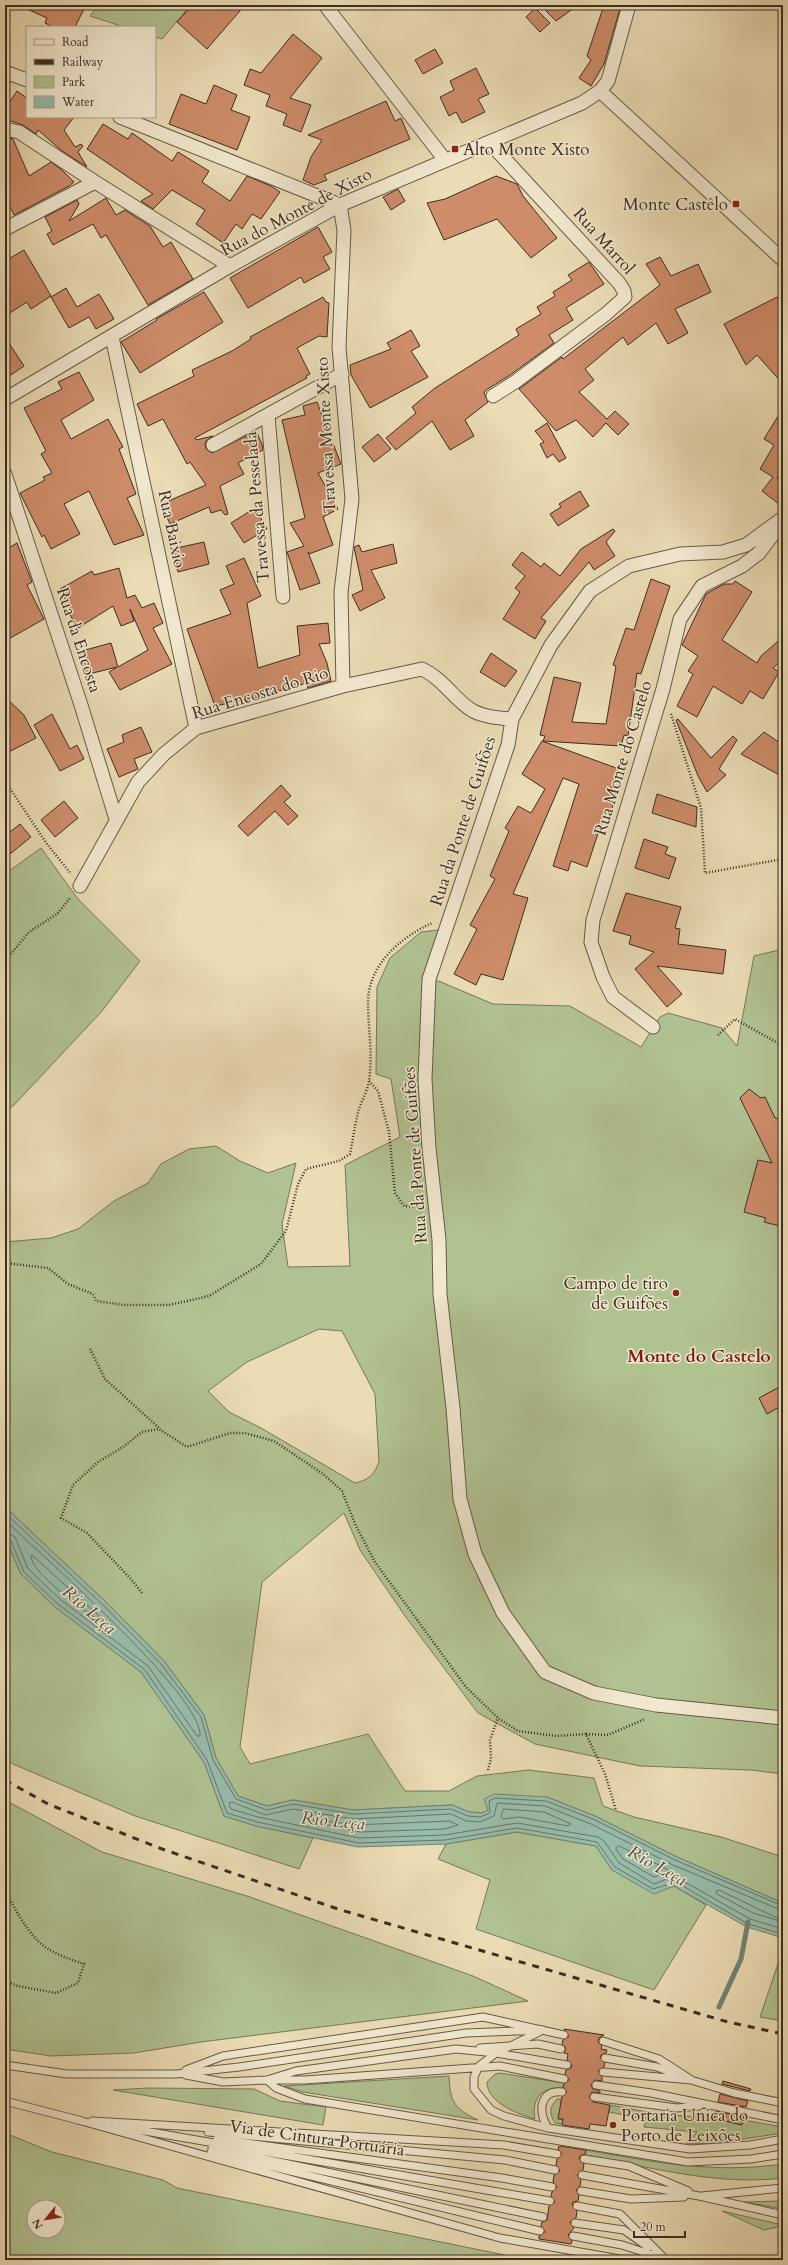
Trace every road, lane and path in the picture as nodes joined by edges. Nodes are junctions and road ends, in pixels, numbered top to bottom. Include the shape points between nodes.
1 (325, 5) edge
2 (629, 5) edge
3 (5, 72) edge
4 (26, 80) edge
5 (600, 91) junction
6 (122, 118) edge
7 (5, 129) edge
8 (489, 142) junction
9 (445, 160) junction
10 (95, 182) junction
11 (340, 205) junction
12 (5, 229) edge
13 (783, 260) edge
14 (230, 266) junction
15 (112, 337) junction
16 (342, 374) junction
17 (493, 396) dead end
18 (5, 399) edge
19 (268, 415) junction
20 (213, 445) dead end
21 (5, 474) edge
22 (783, 520) edge
23 (283, 597) dead end
24 (343, 686) junction
25 (663, 689) junction
26 (512, 720) junction
27 (196, 728) junction
28 (5, 781) edge
29 (116, 819) junction
30 (783, 859) edge
31 (80, 886) junction
32 (447, 929) junction
33 (5, 962) edge
34 (653, 1028) dead end
35 (718, 1036) dead end
36 (783, 1046) edge
37 (369, 1081) junction
38 (436, 1199) junction
39 (5, 1263) edge
40 (90, 1349) dead end
41 (160, 1429) junction
42 (142, 1593) dead end
43 (656, 1706) junction
44 (498, 1718) junction
45 (783, 1718) edge
46 (586, 1734) junction
47 (488, 1770) dead end
48 (616, 1810) dead end
49 (5, 1888) edge
50 (5, 1981) edge
51 (543, 2030) junction
52 (564, 2035) dead end
53 (602, 2041) dead end
54 (511, 2046) junction
55 (456, 2049) junction
56 (561, 2049) dead end
57 (496, 2053) junction
58 (605, 2058) dead end
59 (5, 2065) edge
60 (567, 2065) dead end
61 (479, 2066) junction
62 (603, 2072) dead end
63 (176, 2074) junction
64 (564, 2079) dead end
65 (267, 2080) junction
66 (691, 2080) junction
67 (596, 2085) dead end
68 (562, 2092) dead end
69 (594, 2097) dead end
70 (5, 2101) edge
71 (783, 2103) edge
72 (708, 2105) junction
73 (78, 2120) junction
74 (783, 2120) edge
75 (548, 2128) junction
76 (783, 2139) edge
77 (557, 2154) dead end
78 (783, 2154) edge
79 (584, 2159) dead end
80 (555, 2170) dead end
81 (582, 2175) dead end
82 (552, 2187) dead end
83 (783, 2188) edge
84 (581, 2191) dead end
85 (699, 2196) junction
86 (550, 2201) dead end
87 (577, 2206) dead end
88 (783, 2216) edge
89 (543, 2217) dead end
90 (575, 2223) dead end
91 (540, 2230) dead end
92 (573, 2236) dead end
93 (783, 2258) edge
94 (666, 2260) edge
95 (779, 2260) edge

1 - 9 street
2 - 5 street, Rua do Monte de Xisto via 615,63 608,81
3 - 4 street
5 - 8 street, Rua do Monte de Xisto via 564,111
5 - 13 street
6 - 11 street
7 - 10 street via 19,132
8 - 9 street, Rua do Monte de Xisto
8 - 17 street, Rua Marrol via 619,283 625,297 594,323
9 - 11 street, Rua do Monte de Xisto
10 - 12 street
10 - 14 street
11 - 14 street, Rua do Monte de Xisto
11 - 16 street, Travessa Monte Xisto via 344,230 339,347
14 - 15 street, Rua do Monte de Xisto
15 - 18 street, Rua do Monte de Xisto
15 - 27 street, Rua Baixio
16 - 19 street
16 - 24 street, Travessa Monte Xisto via 352,499 342,592
19 - 20 street
19 - 23 street, Travessa da Pesselada
21 - 29 street, Rua da Encosta
22 - 25 street, Rua Monte do Castelo via 759,553 742,566 702,586 692,600 680,619
22 - 26 street, Rua da Ponte de Guifões via 746,545 724,552 680,554 629,566 590,591 551,645
24 - 26 street, Rua Encosta do Rio via 422,669 432,674 472,710 491,717
24 - 27 street, Rua Encosta do Rio
25 - 30 path via 701,808 705,873
25 - 34 street, Rua Monte do Castelo via 593,920 591,942 613,997
26 - 32 street, Rua da Ponte de Guifões via 508,745
27 - 29 street, Rua Encosta do Rio via 164,754 138,782
28 - 31 path via 47,844
29 - 31 street, Rua Encosta do Rio
31 - 33 path via 57,914 29,932
32 - 37 path via 433,922 401,940 372,980 368,1000 371,1030
32 - 38 street, Rua da Ponte de Guifões via 429,979 426,1072 429,1148
35 - 36 path via 735,1019
37 - 38 path via 378,1091 389,1132 395,1193 404,1206 419,1208
37 - 39 path via 359,1110 350,1154 339,1161 306,1169 298,1184 286,1231 261,1264 209,1296 169,1305 124,1305 96,1301 93,1294 68,1284 48,1268
38 - 43 street, Rua da Ponte de Guifões via 440,1294 460,1499 475,1554 503,1613 545,1672 594,1693
40 - 41 path via 105,1379
41 - 42 path via 142,1432 123,1448 98,1462 73,1485 61,1518 87,1533 131,1578
41 - 44 path via 187,1447 230,1433 245,1433 267,1439 274,1441 323,1474 342,1491 356,1526 375,1562 466,1687
43 - 45 street, Rua da Ponte de Guifões
43 - 46 path via 652,1716 608,1735
44 - 46 path via 518,1730 556,1736
44 - 47 path via 490,1740 491,1759
46 - 48 path via 605,1774
49 - 50 path via 10,1900 38,1941 65,1957 84,1964 78,1983 56,1993
51 - 52 lane
51 - 54 lane
51 - 63 lane via 466,2033
51 - 63 lane via 483,2017 223,2056
53 - 66 lane via 659,2059
54 - 55 lane
54 - 56 lane via 538,2044
54 - 57 lane
55 - 57 lane
55 - 65 lane via 296,2071
57 - 60 lane
57 - 61 lane
58 - 66 lane via 656,2067
59 - 63 lane via 67,2074
61 - 64 lane via 500,2066
61 - 65 lane via 305,2080
61 - 75 lane via 474,2077 474,2089 491,2110
62 - 66 lane
63 - 65 lane via 223,2082
65 - 78 lane via 276,2088 305,2099 688,2162 751,2159
66 - 71 lane via 734,2093
67 - 72 lane
68 - 75 lane via 555,2091 543,2102 542,2115
69 - 72 lane via 677,2108
70 - 73 lane
72 - 74 lane
73 - 77 lane via 504,2145
73 - 80 lane via 505,2160
73 - 82 lane, Via de Cintura Portuária
73 - 86 lane
73 - 89 lane
73 - 91 lane
73 - 94 lane via 500,2238 620,2259
75 - 76 lane via 690,2149 750,2145
79 - 85 lane via 629,2166
81 - 85 lane
83 - 85 lane
84 - 85 lane via 630,2199
85 - 88 lane
87 - 94 lane via 620,2214
90 - 94 lane via 624,2230
92 - 94 lane via 622,2245
93 - 95 lane

